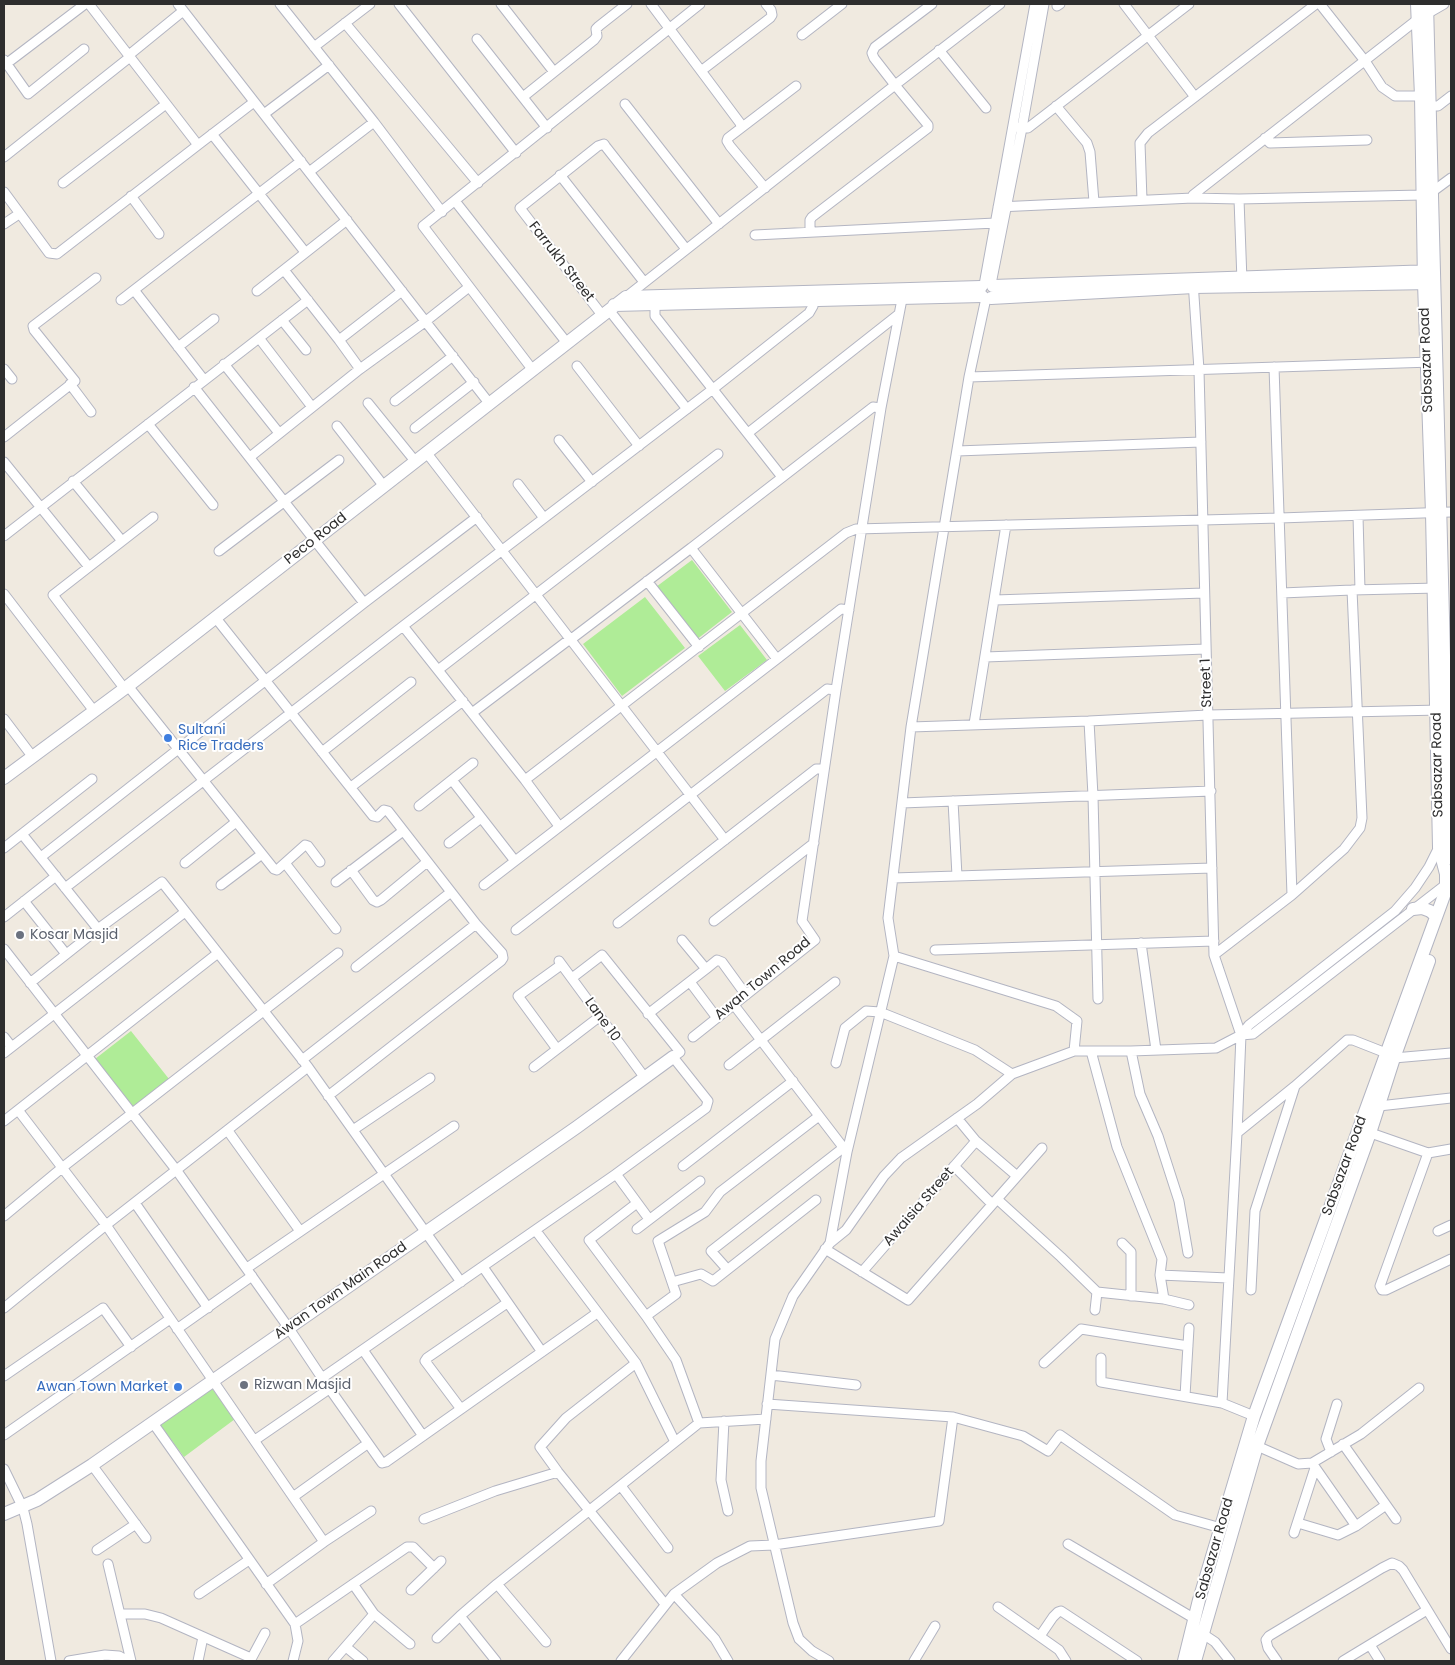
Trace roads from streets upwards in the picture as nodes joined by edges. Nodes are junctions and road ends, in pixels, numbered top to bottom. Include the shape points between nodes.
1 (85, 4) edge
2 (89, 4) edge
3 (280, 4) edge
4 (370, 4) edge
5 (399, 4) edge
6 (501, 4) edge
7 (627, 4) edge
8 (650, 4) edge
9 (700, 4) edge
10 (779, 4) edge
11 (842, 4) edge
12 (932, 4) edge
13 (1035, 4) edge
14 (1044, 4) edge
15 (1124, 4) edge
16 (1189, 4) edge
17 (1316, 4) edge
18 (1320, 4) edge
19 (1418, 4) edge
20 (1444, 4) edge
21 (995, 5) edge
22 (181, 7) edge
23 (768, 7) edge
24 (1424, 12) edge
25 (345, 23) junction
26 (670, 28) junction
27 (802, 35) dead end
28 (1148, 36) junction
29 (477, 39) dead end
30 (314, 47) junction
31 (84, 49) dead end
32 (939, 50) junction
33 (130, 56) junction
34 (5, 62) edge
35 (1365, 62) junction
36 (329, 65) junction
37 (701, 71) junction
38 (554, 72) junction
39 (895, 85) junction
40 (796, 86) dead end
41 (1451, 96) edge
42 (523, 97) junction
43 (1195, 97) junction
44 (1426, 101) junction
45 (254, 102) junction
46 (166, 104) junction
47 (625, 104) dead end
48 (1056, 106) junction
49 (986, 108) dead end
50 (264, 114) junction
51 (374, 122) junction
52 (741, 127) junction
53 (1017, 127) junction
54 (547, 128) junction
55 (212, 134) junction
56 (1265, 138) junction
57 (1367, 140) dead end
58 (198, 145) junction
59 (516, 153) junction
60 (4, 157) edge
61 (301, 161) junction
62 (309, 172) junction
63 (560, 175) junction
64 (1451, 178) edge
65 (63, 183) dead end
66 (478, 183) junction
67 (765, 188) junction
68 (4, 192) edge
69 (259, 194) junction
70 (1427, 194) junction
71 (131, 196) junction
72 (1192, 198) junction
73 (1239, 199) junction
74 (1142, 200) junction
75 (455, 201) junction
76 (1094, 202) junction
77 (1001, 207) junction
78 (442, 212) junction
79 (19, 214) junction
80 (347, 220) junction
81 (995, 223) junction
82 (4, 224) edge
83 (719, 224) junction
84 (810, 231) junction
85 (159, 234) dead end
86 (755, 235) dead end
87 (686, 249) junction
88 (305, 252) junction
89 (284, 270) junction
90 (1429, 277) junction
91 (96, 278) dead end
92 (644, 282) junction
93 (1242, 282) junction
94 (1193, 283) junction
95 (469, 287) junction
96 (134, 290) junction
97 (257, 291) dead end
98 (402, 291) junction
99 (987, 291) junction
100 (903, 294) junction
101 (814, 296) junction
102 (626, 297) junction
103 (121, 300) dead end
104 (308, 300) junction
105 (655, 301) junction
106 (609, 310) junction
107 (899, 314) junction
108 (214, 319) dead end
109 (282, 320) junction
110 (426, 321) junction
111 (259, 338) junction
112 (339, 340) junction
113 (567, 342) junction
114 (178, 347) junction
115 (306, 350) dead end
116 (453, 356) junction
117 (1432, 362) junction
118 (224, 364) junction
119 (578, 366) dead end
120 (1274, 367) junction
121 (4, 369) edge
122 (360, 369) junction
123 (532, 369) junction
124 (1199, 370) junction
125 (968, 377) junction
126 (12, 379) dead end
127 (204, 380) junction
128 (474, 382) junction
129 (70, 384) junction
130 (194, 387) junction
131 (713, 389) junction
132 (394, 401) dead end
133 (368, 403) dead end
134 (489, 403) junction
135 (312, 407) junction
136 (882, 408) junction
137 (687, 409) junction
138 (91, 412) dead end
139 (148, 424) junction
140 (337, 426) dead end
141 (415, 428) dead end
142 (748, 432) junction
143 (279, 433) junction
144 (4, 437) edge
145 (559, 440) dead end
146 (1201, 442) junction
147 (639, 446) junction
148 (956, 451) junction
149 (426, 452) junction
150 (718, 454) dead end
151 (250, 457) junction
152 (339, 460) dead end
153 (415, 461) junction
154 (4, 462) edge
155 (782, 477) junction
156 (73, 482) junction
157 (592, 482) junction
158 (518, 484) dead end
159 (384, 486) junction
160 (284, 502) junction
161 (213, 505) dead end
162 (40, 507) junction
163 (1441, 512) edge
164 (153, 516) dead end
165 (1358, 516) junction
166 (477, 517) junction
167 (544, 518) junction
168 (1280, 518) junction
169 (1203, 520) junction
170 (943, 526) junction
171 (1006, 526) junction
172 (862, 529) junction
173 (4, 536) edge
174 (122, 540) junction
175 (314, 540) junction
176 (692, 548) junction
177 (220, 551) dead end
178 (501, 551) junction
179 (88, 567) junction
180 (647, 581) junction
181 (1439, 588) junction
182 (1356, 590) junction
183 (1204, 593) junction
184 (1282, 593) junction
185 (4, 594) edge
186 (536, 595) junction
187 (995, 600) junction
188 (364, 603) junction
189 (849, 610) junction
190 (742, 614) junction
191 (215, 617) junction
192 (403, 626) junction
193 (570, 639) junction
194 (699, 646) junction
195 (1206, 649) junction
196 (985, 657) junction
197 (777, 659) junction
198 (438, 670) junction
199 (266, 681) junction
200 (411, 682) dead end
201 (126, 687) junction
202 (836, 690) junction
203 (463, 701) junction
204 (622, 705) junction
205 (1445, 709) edge
206 (94, 711) junction
207 (1357, 712) junction
208 (291, 713) junction
209 (472, 713) junction
210 (1285, 714) junction
211 (1208, 716) junction
212 (4, 719) edge
213 (1089, 721) junction
214 (974, 724) junction
215 (911, 727) junction
216 (178, 749) junction
217 (656, 751) junction
218 (322, 752) junction
219 (32, 756) junction
220 (473, 763) dead end
221 (823, 769) junction
222 (4, 778) edge
223 (92, 779) dead end
224 (452, 780) junction
225 (525, 780) junction
226 (203, 781) junction
227 (351, 788) junction
228 (1210, 791) junction
229 (690, 796) junction
230 (1093, 796) junction
231 (954, 801) junction
232 (902, 803) junction
233 (418, 806) dead end
234 (480, 818) junction
235 (236, 822) junction
236 (559, 826) junction
237 (403, 831) junction
238 (22, 834) junction
239 (726, 840) junction
240 (449, 843) dead end
241 (814, 843) junction
242 (1439, 847) junction
243 (4, 848) edge
244 (262, 854) junction
245 (41, 857) junction
246 (1451, 858) edge
247 (515, 861) junction
248 (320, 862) dead end
249 (427, 862) junction
250 (185, 863) dead end
251 (285, 863) junction
252 (1212, 868) junction
253 (351, 870) junction
254 (1094, 871) junction
255 (56, 876) junction
256 (957, 876) junction
257 (1449, 877) edge
258 (893, 878) junction
259 (336, 882) dead end
260 (222, 885) dead end
261 (484, 885) dead end
262 (65, 888) junction
263 (451, 892) junction
264 (1292, 895) junction
265 (1451, 900) edge
266 (24, 901) junction
267 (1413, 908) junction
268 (185, 912) junction
269 (1436, 916) junction
270 (4, 917) edge
271 (714, 920) dead end
272 (618, 923) dead end
273 (476, 924) junction
274 (98, 929) junction
275 (336, 929) dead end
276 (516, 930) dead end
277 (682, 940) dead end
278 (1214, 941) junction
279 (1141, 943) junction
280 (1096, 945) junction
281 (4, 949) edge
282 (935, 950) dead end
283 (218, 953) junction
284 (338, 953) dead end
285 (66, 954) junction
286 (1214, 955) junction
287 (894, 956) junction
288 (356, 967) dead end
289 (706, 969) junction
290 (572, 978) junction
291 (690, 982) junction
292 (835, 982) dead end
293 (30, 983) junction
294 (746, 995) junction
295 (1098, 999) dead end
296 (734, 1004) junction
297 (264, 1010) junction
298 (880, 1012) junction
299 (55, 1013) junction
300 (648, 1014) junction
301 (599, 1017) junction
302 (717, 1018) junction
303 (1241, 1035) junction
304 (4, 1037) edge
305 (693, 1037) dead end
306 (761, 1040) junction
307 (8, 1049) edge
308 (557, 1049) junction
309 (1156, 1050) junction
310 (1074, 1051) junction
311 (1091, 1051) junction
312 (1131, 1051) junction
313 (1451, 1053) edge
314 (87, 1055) junction
315 (1390, 1056) junction
316 (673, 1057) junction
317 (302, 1060) junction
318 (836, 1062) dead end
319 (729, 1065) dead end
320 (534, 1067) dead end
321 (308, 1068) junction
322 (1012, 1074) junction
323 (430, 1078) dead end
324 (645, 1078) junction
325 (793, 1081) junction
326 (1295, 1086) junction
327 (328, 1096) junction
328 (1451, 1098) edge
329 (1379, 1106) junction
330 (18, 1110) junction
331 (132, 1113) junction
332 (819, 1116) junction
333 (957, 1118) junction
334 (4, 1121) edge
335 (454, 1126) dead end
336 (353, 1130) junction
337 (1364, 1130) junction
338 (228, 1131) junction
339 (1237, 1133) junction
340 (976, 1141) junction
341 (1042, 1148) dead end
342 (1451, 1149) edge
343 (845, 1150) junction
344 (1428, 1153) junction
345 (683, 1166) dead end
346 (954, 1166) junction
347 (63, 1167) junction
348 (176, 1171) junction
349 (616, 1174) junction
350 (384, 1175) junction
351 (1348, 1175) junction
352 (1017, 1176) junction
353 (700, 1181) dead end
354 (816, 1200) dead end
355 (994, 1201) junction
356 (135, 1203) junction
357 (637, 1203) junction
358 (4, 1216) edge
359 (649, 1219) junction
360 (106, 1225) junction
361 (1451, 1225) edge
362 (637, 1229) dead end
363 (300, 1231) junction
364 (536, 1231) junction
365 (1438, 1231) dead end
366 (425, 1233) junction
367 (1122, 1243) dead end
368 (827, 1246) junction
369 (1188, 1253) dead end
370 (1451, 1259) edge
371 (483, 1267) junction
372 (247, 1268) junction
373 (727, 1270) junction
374 (862, 1272) junction
375 (1160, 1275) junction
376 (252, 1276) junction
377 (1228, 1278) junction
378 (462, 1282) junction
379 (672, 1282) junction
380 (1250, 1290) dead end
381 (1097, 1292) junction
382 (1132, 1296) junction
383 (1164, 1299) junction
384 (508, 1303) junction
385 (1189, 1305) dead end
386 (4, 1308) edge
387 (208, 1308) junction
388 (1095, 1310) dead end
389 (598, 1313) junction
390 (646, 1316) junction
391 (170, 1320) junction
392 (288, 1327) junction
393 (1189, 1328) dead end
394 (177, 1329) junction
395 (1188, 1346) junction
396 (131, 1347) junction
397 (363, 1350) junction
398 (542, 1352) junction
399 (1101, 1358) dead end
400 (636, 1363) junction
401 (1044, 1363) dead end
402 (771, 1375) junction
403 (4, 1376) edge
404 (322, 1378) junction
405 (213, 1380) junction
406 (856, 1385) dead end
407 (1420, 1388) dead end
408 (330, 1389) junction
409 (1185, 1396) junction
410 (1222, 1403) junction
411 (768, 1404) junction
412 (1337, 1404) dead end
413 (460, 1409) junction
414 (1254, 1416) junction
415 (953, 1417) junction
416 (766, 1419) junction
417 (724, 1421) junction
418 (153, 1423) junction
419 (699, 1423) junction
420 (4, 1435) edge
421 (423, 1436) junction
422 (255, 1440) junction
423 (675, 1442) junction
424 (368, 1444) junction
425 (1343, 1444) junction
426 (1256, 1446) junction
427 (1331, 1452) junction
428 (92, 1465) junction
429 (1313, 1466) junction
430 (4, 1469) edge
431 (558, 1472) junction
432 (621, 1486) junction
433 (293, 1497) junction
434 (1386, 1505) junction
435 (23, 1508) junction
436 (371, 1511) dead end
437 (589, 1511) junction
438 (728, 1511) dead end
439 (4, 1514) edge
440 (424, 1519) dead end
441 (1396, 1519) dead end
442 (1298, 1523) junction
443 (136, 1524) junction
444 (1356, 1526) junction
445 (1221, 1528) junction
446 (1294, 1533) dead end
447 (146, 1538) dead end
448 (324, 1542) junction
449 (774, 1544) junction
450 (1068, 1544) dead end
451 (668, 1548) dead end
452 (97, 1550) dead end
453 (249, 1560) junction
454 (108, 1564) dead end
455 (266, 1584) junction
456 (353, 1584) junction
457 (497, 1584) junction
458 (412, 1590) dead end
459 (199, 1594) dead end
460 (674, 1594) junction
461 (665, 1604) junction
462 (998, 1607) dead end
463 (1427, 1610) junction
464 (121, 1614) junction
465 (374, 1614) junction
466 (460, 1616) junction
467 (1195, 1619) junction
468 (295, 1624) junction
469 (935, 1626) dead end
470 (265, 1633) dead end
471 (1203, 1634) junction
472 (1040, 1636) junction
473 (203, 1637) junction
474 (437, 1638) dead end
475 (546, 1642) dead end
476 (410, 1644) dead end
477 (1370, 1645) junction
478 (346, 1647) junction
479 (1451, 1649) edge
480 (1127, 1659) edge
481 (250, 1660) edge
482 (51, 1661) edge
483 (69, 1661) edge
484 (129, 1661) edge
485 (198, 1661) edge
486 (293, 1661) edge
487 (333, 1661) edge
488 (363, 1661) edge
489 (496, 1661) edge
490 (621, 1661) edge
491 (728, 1661) edge
492 (829, 1661) edge
493 (914, 1661) edge
494 (1066, 1661) edge
495 (1137, 1661) edge
496 (1184, 1661) edge
497 (1195, 1661) edge
498 (1230, 1661) edge
499 (1277, 1661) edge
500 (1343, 1661) edge
501 (1380, 1661) edge

1 - 34 street
2 - 33 street
3 - 30 street
4 - 25 street
5 - 59 street
6 - 38 street
7 - 38 street via 598,26 594,40
8 - 26 street
9 - 26 street
10 - 23 street
11 - 27 street
12 - 39 street via 875,47 872,53
13 - 53 street
14 - 53 street
15 - 28 street
16 - 28 street
17 - 43 street
18 - 35 street
19 - 24 street
20 - 24 street
21 - 32 street
22 - 33 street
22 - 45 street
23 - 37 street via 772,15 770,18
24 - 35 street
24 - 44 street
25 - 30 street
25 - 66 street
26 - 37 street
26 - 54 street
28 - 43 street
28 - 48 street
29 - 42 street
30 - 36 street
31 - 34 street via 28,94
32 - 39 street
32 - 49 street
33 - 46 street
33 - 60 street
35 - 44 street via 1382,87 1396,96
35 - 56 street
36 - 50 street
36 - 51 street
37 - 52 street
38 - 42 street
39 - 67 street
39 - 84 street via 928,128 812,217
40 - 52 street
41 - 44 street via 1438,106
42 - 54 street
43 - 74 street via 1148,132 1140,143
44 - 70 street
45 - 50 street
45 - 55 street
46 - 58 street
46 - 65 street
47 - 83 street
48 - 53 street via 1028,128
48 - 76 street via 1090,152
50 - 61 street
51 - 62 street
51 - 78 street
52 - 67 street via 728,141
53 - 77 street
54 - 59 street
55 - 58 street
55 - 69 street
56 - 57 street via 1270,143
56 - 72 street
58 - 71 street
59 - 66 street
61 - 62 street
61 - 69 street
62 - 80 street
63 - 87 street via 604,144
63 - 92 street
63 - 106 street, Farrukh Street via 520,208
64 - 70 street
66 - 75 street
67 - 83 street
68 - 79 street
69 - 88 street
69 - 96 street
70 - 73 street
70 - 90 street
71 - 79 street via 57,254 49,253
71 - 85 street
72 - 73 street
72 - 74 street
73 - 93 street
74 - 76 street
75 - 78 street
75 - 113 street
76 - 77 street
77 - 81 street
77 - 99 street
78 - 95 street via 424,224 424,229
79 - 82 street
80 - 88 street
80 - 98 street
81 - 84 street
81 - 99 street
83 - 87 street
84 - 86 street
87 - 92 street
88 - 89 street
89 - 97 street
89 - 104 street
90 - 93 street
90 - 117 street
91 - 129 street via 33,326 75,381
92 - 102 street
93 - 94 street
94 - 99 street
94 - 124 street, Street 1
95 - 110 street
95 - 123 street
96 - 103 street
96 - 114 street
98 - 110 street
98 - 112 street
99 - 100 street
99 - 125 street
100 - 101 street
100 - 107 street
101 - 105 street
101 - 131 street via 809,313
102 - 105 street
102 - 106 street, Peco Road
104 - 109 street
104 - 112 street
105 - 106 street
105 - 131 street via 655,316
106 - 113 street, Peco Road
106 - 137 street, Farrukh Street
107 - 136 street
107 - 142 street
108 - 114 street
109 - 111 street
109 - 115 street
110 - 116 street
110 - 122 street
111 - 118 street
111 - 135 street
112 - 122 street
113 - 123 street, Peco Road
114 - 127 street
116 - 128 street
116 - 132 street
117 - 120 street
117 - 163 street
118 - 127 street
118 - 143 street
119 - 147 street
120 - 124 street
120 - 168 street
121 - 126 street
122 - 135 street
123 - 134 street, Peco Road
124 - 125 street
124 - 146 street, Street 1
125 - 148 street
127 - 130 street
128 - 134 street
128 - 141 street
129 - 138 street
129 - 144 street
130 - 139 street
130 - 151 street
131 - 137 street
131 - 142 street
133 - 153 street
134 - 149 street, Peco Road
135 - 143 street
136 - 155 street via 873,407
136 - 172 street
137 - 147 street
139 - 156 street
139 - 161 street
140 - 159 street
142 - 155 street
143 - 151 street
145 - 157 street
146 - 148 street
146 - 169 street, Street 1
147 - 157 street
148 - 170 street
149 - 153 street, Peco Road
149 - 166 street
150 - 186 street
151 - 160 street
152 - 160 street
153 - 159 street, Peco Road
154 - 162 street
155 - 176 street
156 - 162 street
156 - 174 street
157 - 167 street
158 - 167 street
159 - 175 street, Peco Road
160 - 175 street
160 - 177 street
162 - 173 street
162 - 179 street
163 - 165 street
163 - 181 street
164 - 174 street
165 - 168 street
165 - 182 street
166 - 178 street
166 - 188 street
167 - 178 street
168 - 169 street
168 - 184 street
169 - 171 street
169 - 183 street, Street 1
170 - 171 street
170 - 172 street
170 - 215 street
171 - 187 street
172 - 189 street
172 - 190 street via 846,533
174 - 179 street
175 - 188 street
175 - 191 street, Peco Road
176 - 180 street
176 - 190 street
178 - 186 street
178 - 192 street
179 - 201 street via 53,597
180 - 193 street
180 - 194 street
181 - 182 street
181 - 205 street
182 - 184 street
182 - 207 street
183 - 187 street
183 - 195 street, Street 1
184 - 210 street
185 - 206 street
186 - 193 street
186 - 198 street
187 - 196 street
188 - 199 street
189 - 197 street via 841,609
189 - 202 street
190 - 194 street
190 - 197 street
191 - 199 street
191 - 201 street, Peco Road
192 - 198 street
192 - 208 street
193 - 204 street
193 - 209 street
194 - 204 street
195 - 196 street
195 - 211 street, Street 1
196 - 214 street
197 - 217 street
198 - 203 street
199 - 208 street
199 - 216 street
200 - 218 street
201 - 206 street, Peco Road
201 - 216 street
202 - 221 street
202 - 229 street via 827,689
203 - 209 street
203 - 227 street
204 - 217 street
204 - 225 street
205 - 207 street
205 - 242 street, Sabsazar Road
205 - 246 street
206 - 219 street, Peco Road
207 - 210 street
207 - 264 street via 1360,828 1344,848
208 - 218 street
208 - 226 street
209 - 225 street
210 - 211 street
210 - 264 street
211 - 213 street
211 - 228 street, Street 1
212 - 219 street
213 - 214 street
213 - 230 street
214 - 215 street
215 - 232 street
216 - 226 street
216 - 245 street
217 - 229 street
217 - 236 street
218 - 227 street
219 - 222 street, Peco Road
220 - 224 street
221 - 239 street via 816,769
221 - 241 street
223 - 238 street
224 - 233 street
224 - 234 street
225 - 236 street
226 - 235 street
226 - 262 street
227 - 237 street via 373,816 377,817 386,810
228 - 230 street
228 - 252 street, Street 1
229 - 239 street
229 - 276 street
230 - 231 street
230 - 254 street
231 - 232 street
231 - 256 street
232 - 258 street
234 - 240 street
234 - 247 street
235 - 244 street
235 - 250 street
236 - 247 street
237 - 249 street
237 - 253 street
238 - 243 street
238 - 245 street
239 - 272 street
241 - 271 street
241 - 294 street, Awan Town Road via 802,921 815,940
242 - 257 street, Sabsazar Road
242 - 303 street via 1415,888 1395,911 1249,1025
244 - 251 street via 275,870
244 - 260 street
245 - 255 street
247 - 261 street
248 - 251 street via 306,845
249 - 253 street via 377,902
249 - 263 street
251 - 275 street
252 - 254 street
252 - 278 street, Street 1
253 - 259 street
254 - 256 street
254 - 280 street
255 - 262 street
255 - 266 street
256 - 258 street
257 - 267 street
257 - 269 street, Sabsazar Road
258 - 287 street via 888,918
262 - 274 street
263 - 273 street
263 - 288 street
264 - 286 street
265 - 315 street
266 - 270 street
266 - 285 street
267 - 269 street via 1422,908
267 - 303 street via 1254,1034
268 - 274 street via 162,882
268 - 283 street
268 - 299 street
269 - 315 street, Sabsazar Road
273 - 317 street
273 - 327 street via 502,953 501,962
274 - 285 street
277 - 289 street
278 - 279 street
278 - 286 street, Street 1
279 - 280 street
279 - 309 street
280 - 282 street
280 - 295 street
281 - 293 street
283 - 297 street
283 - 314 street
284 - 297 street
285 - 293 street
286 - 303 street, Street 1
287 - 298 street
287 - 310 street via 1056,1006 1077,1021
289 - 291 street
289 - 294 street via 717,960 722,962
290 - 300 street via 602,955
290 - 301 street, Lane 10
290 - 308 street, Lane 10 via 560,963 518,996
291 - 300 street
291 - 302 street
292 - 306 street
293 - 299 street
294 - 296 street, Awan Town Road
296 - 302 street, Awan Town Road
296 - 306 street
297 - 317 street
297 - 331 street
298 - 318 street via 866,1011 845,1028
298 - 322 street via 975,1050
298 - 343 street
299 - 307 street
299 - 314 street
300 - 316 street via 680,1052
301 - 308 street
301 - 324 street, Lane 10
302 - 305 street, Awan Town Road
303 - 309 street via 1216,1048
303 - 339 street, Street 1
304 - 307 street
306 - 319 street
306 - 325 street
308 - 320 street
309 - 312 street
310 - 311 street
310 - 322 street
311 - 312 street
311 - 375 street via 1116,1147 1162,1259
312 - 369 street via 1140,1094 1158,1136 1179,1201
313 - 315 street
314 - 330 street
314 - 331 street
315 - 326 street via 1347,1040
315 - 329 street
315 - 337 street, Sabsazar Road
316 - 324 street, Awan Town Main Road
316 - 349 street via 708,1105
317 - 321 street
321 - 327 street
321 - 338 street
322 - 333 street
323 - 336 street
324 - 366 street, Awan Town Main Road
325 - 332 street
325 - 345 street
326 - 339 street
326 - 380 street via 1255,1211
327 - 336 street
328 - 329 street
329 - 337 street
330 - 334 street
330 - 347 street
331 - 347 street
331 - 348 street
332 - 343 street
332 - 379 street via 720,1192 705,1212 658,1241
333 - 340 street
333 - 368 street via 901,1158 884,1176 846,1230
335 - 350 street
336 - 350 street
337 - 344 street
337 - 351 street
338 - 348 street
338 - 363 street
339 - 377 street, Street 1
340 - 346 street, Awaisia Street
340 - 352 street
341 - 352 street
342 - 344 street
343 - 368 street
343 - 373 street via 711,1251
344 - 370 street via 1380,1286 1386,1290
346 - 355 street
346 - 374 street, Awaisia Street
347 - 358 street
347 - 360 street
348 - 356 street
348 - 372 street
349 - 357 street
349 - 364 street
350 - 363 street
350 - 366 street
351 - 414 street, Sabsazar Road
351 - 426 street
352 - 355 street
353 - 359 street
354 - 373 street
355 - 374 street via 908,1300
355 - 381 street
356 - 360 street
356 - 387 street
357 - 359 street
357 - 390 street via 589,1240
359 - 362 street
360 - 386 street
360 - 391 street
361 - 365 street
363 - 372 street
364 - 371 street
364 - 389 street
366 - 378 street
366 - 392 street, Awan Town Main Road
367 - 382 street via 1131,1252
368 - 374 street
368 - 402 street via 793,1296 775,1339
371 - 378 street
371 - 384 street
372 - 376 street
373 - 379 street via 713,1281 701,1274
375 - 377 street
375 - 383 street
376 - 387 street
376 - 392 street
377 - 410 street, Street 1
378 - 397 street
379 - 390 street via 676,1294
381 - 382 street
381 - 388 street
382 - 383 street
383 - 385 street
384 - 398 street
384 - 413 street via 425,1361
387 - 394 street
389 - 398 street
389 - 400 street
390 - 419 street via 676,1360
391 - 394 street
391 - 396 street
392 - 404 street
392 - 405 street, Awan Town Main Road
393 - 395 street
394 - 405 street
395 - 401 street via 1082,1329
395 - 409 street
396 - 403 street via 103,1308
396 - 420 street
397 - 404 street
397 - 421 street
398 - 413 street
399 - 409 street via 1101,1382
400 - 423 street
400 - 431 street via 566,1418 542,1444 542,1450
402 - 406 street
402 - 411 street
404 - 408 street
405 - 418 street, Awan Town Main Road
405 - 422 street
407 - 425 street
408 - 422 street
408 - 424 street
409 - 410 street
410 - 414 street
411 - 415 street
411 - 416 street
412 - 427 street via 1326,1439
413 - 421 street
414 - 445 street, Sabsazar Road
415 - 445 street via 1023,1436 1048,1452 1060,1435 1175,1515
415 - 449 street via 939,1521
416 - 417 street
416 - 449 street via 760,1460 761,1488
417 - 419 street
417 - 438 street via 721,1480
418 - 428 street, Awan Town Main Road
418 - 453 street
419 - 423 street
421 - 424 street via 382,1463
422 - 433 street
423 - 432 street
424 - 433 street
425 - 427 street
425 - 434 street
426 - 429 street via 1298,1464
426 - 471 street
427 - 429 street
428 - 435 street, Awan Town Main Road
428 - 443 street
429 - 442 street
429 - 444 street
430 - 435 street
431 - 437 street
431 - 440 street via 495,1491
432 - 437 street
432 - 451 street
433 - 448 street
434 - 441 street
434 - 444 street
435 - 439 street, Awan Town Main Road
435 - 482 street
436 - 448 street
437 - 457 street
437 - 461 street
442 - 444 street via 1338,1535
442 - 446 street
443 - 447 street
443 - 452 street
445 - 467 street, Sabsazar Road
448 - 455 street
449 - 460 street via 750,1546 717,1563
449 - 492 street via 799,1639 812,1652
450 - 467 street
453 - 455 street
453 - 459 street
454 - 464 street
455 - 468 street
456 - 458 street via 410,1546 437,1564
456 - 465 street
456 - 468 street
457 - 466 street
457 - 475 street
460 - 461 street
460 - 491 street via 715,1639
461 - 490 street
462 - 472 street
463 - 477 street
463 - 479 street
463 - 499 street via 1403,1570 1388,1564 1269,1636 1266,1640 1268,1648
464 - 473 street via 161,1618
464 - 484 street
465 - 476 street
465 - 478 street
466 - 474 street
466 - 489 street
467 - 496 street, Sabsazar Road
468 - 486 street via 298,1641
469 - 493 street
470 - 481 street
471 - 497 street
471 - 498 street via 1215,1642
472 - 480 street via 1061,1611
472 - 494 street via 1060,1650
473 - 481 street
473 - 485 street
477 - 500 street
477 - 501 street
478 - 487 street
478 - 488 street
480 - 495 street
483 - 484 street via 105,1655

